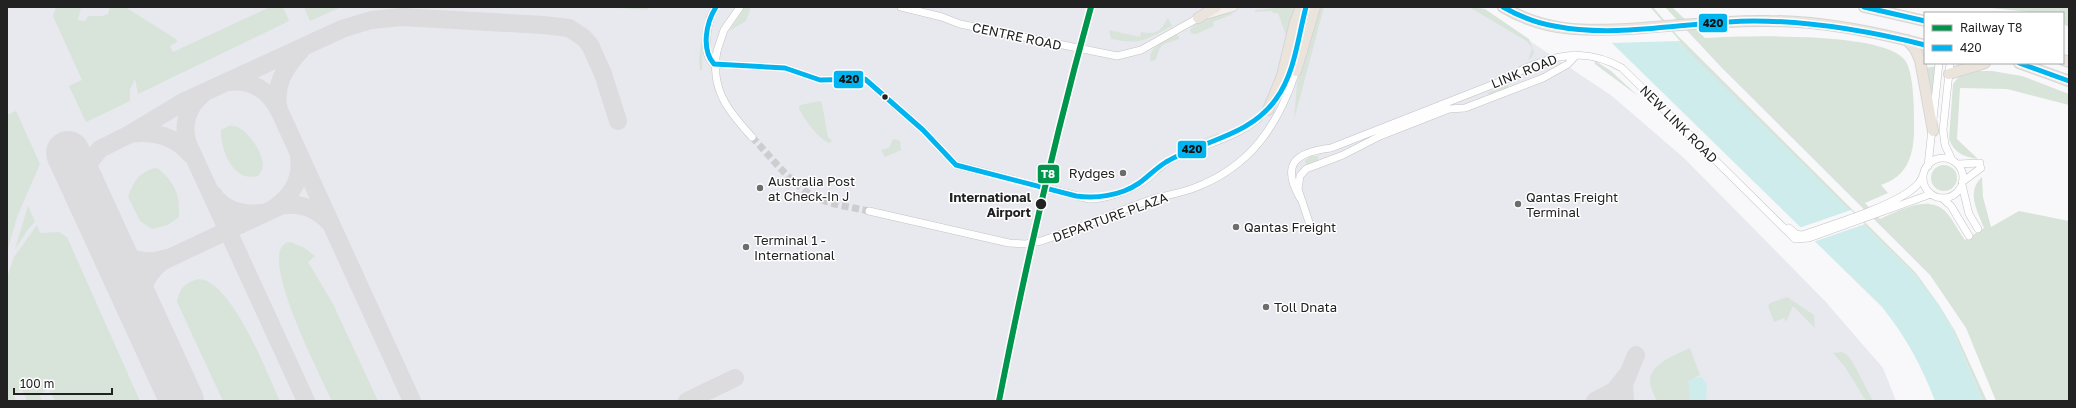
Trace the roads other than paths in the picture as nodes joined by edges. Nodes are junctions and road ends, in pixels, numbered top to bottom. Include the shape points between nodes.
1 (716, 7) edge
2 (740, 7) edge
3 (901, 7) edge
4 (1216, 7) edge
5 (1233, 7) edge
6 (1301, 7) edge
7 (1306, 7) edge
8 (1309, 7) edge
9 (1315, 7) edge
10 (1503, 7) edge
11 (1864, 7) edge
12 (1198, 18) junction
13 (1924, 21) edge
14 (1907, 40) junction
15 (1924, 44) edge
16 (1301, 53) junction
17 (1576, 55) junction
18 (1939, 64) edge
19 (1950, 64) edge
20 (1982, 64) edge
21 (2022, 64) edge
22 (1289, 72) junction
23 (1949, 74) junction
24 (1512, 77) junction
25 (2069, 81) edge
26 (1508, 91) junction
27 (1265, 112) joint
28 (1933, 131) junction
29 (752, 137) tunnel mouth
30 (1955, 162) junction
31 (1926, 169) junction
32 (1962, 184) junction
33 (1931, 194) junction
34 (1300, 198) junction
35 (1942, 198) junction
36 (868, 211) tunnel mouth
37 (1876, 211) junction
38 (1311, 228) dead end
39 (1978, 230) dead end
40 (1969, 236) dead end

1 - 27 street via 709,17 707,38 708,55 714,64 785,68 820,80 865,78 923,130 956,165 1076,196 1095,199 1107,197 1143,182 1172,159 1246,128
2 - 29 street, bridge via 724,30 717,51 716,73 723,102
3 - 12 street, CENTRE ROAD via 942,16 960,24 1117,56 1141,50
4 - 12 highway
5 - 12 main road
6 - 22 highway via 1295,22
7 - 22 street, DEPARTURE PLAZA
8 - 16 main road
9 - 16 highway
10 - 14 highway via 1533,22 1559,28 1594,30 1770,20 1834,26
11 - 13 highway
14 - 15 highway
14 - 28 highway via 1920,60
16 - 22 highway
17 - 24 street, LINK ROAD via 1556,56 1519,70
17 - 26 street, LINK ROAD via 1564,67
17 - 37 street, NEW LINK ROAD via 1597,57 1622,68 1770,214 1796,234 1807,236
18 - 28 street, NEW LINK ROAD
19 - 23 street
20 - 23 highway
21 - 25 highway
22 - 27 highway
22 - 36 street, DEPARTURE PLAZA via 1289,93 1278,116 1261,140 1236,165 1212,180 1184,192 1145,202 1041,241 1026,244 1009,243
23 - 30 street via 1943,130 1945,145
24 - 26 street
24 - 34 street, LINK ROAD via 1331,148 1300,156 1290,172 1294,188
26 - 34 street, LINK ROAD via 1465,108 1442,112 1306,169 1298,180
28 - 31 street, NEW LINK ROAD
30 - 31 street via 1939,159
30 - 32 street via 1961,170
30 - 32 street via 1980,166
31 - 33 street, NEW LINK ROAD via 1925,185
31 - 37 street, NEW LINK ROAD via 1919,184
32 - 35 street via 1952,196
32 - 39 street via 1969,214
33 - 35 street
33 - 37 street, NEW LINK ROAD
34 - 38 street, LINK ROAD
35 - 40 street via 1951,206

